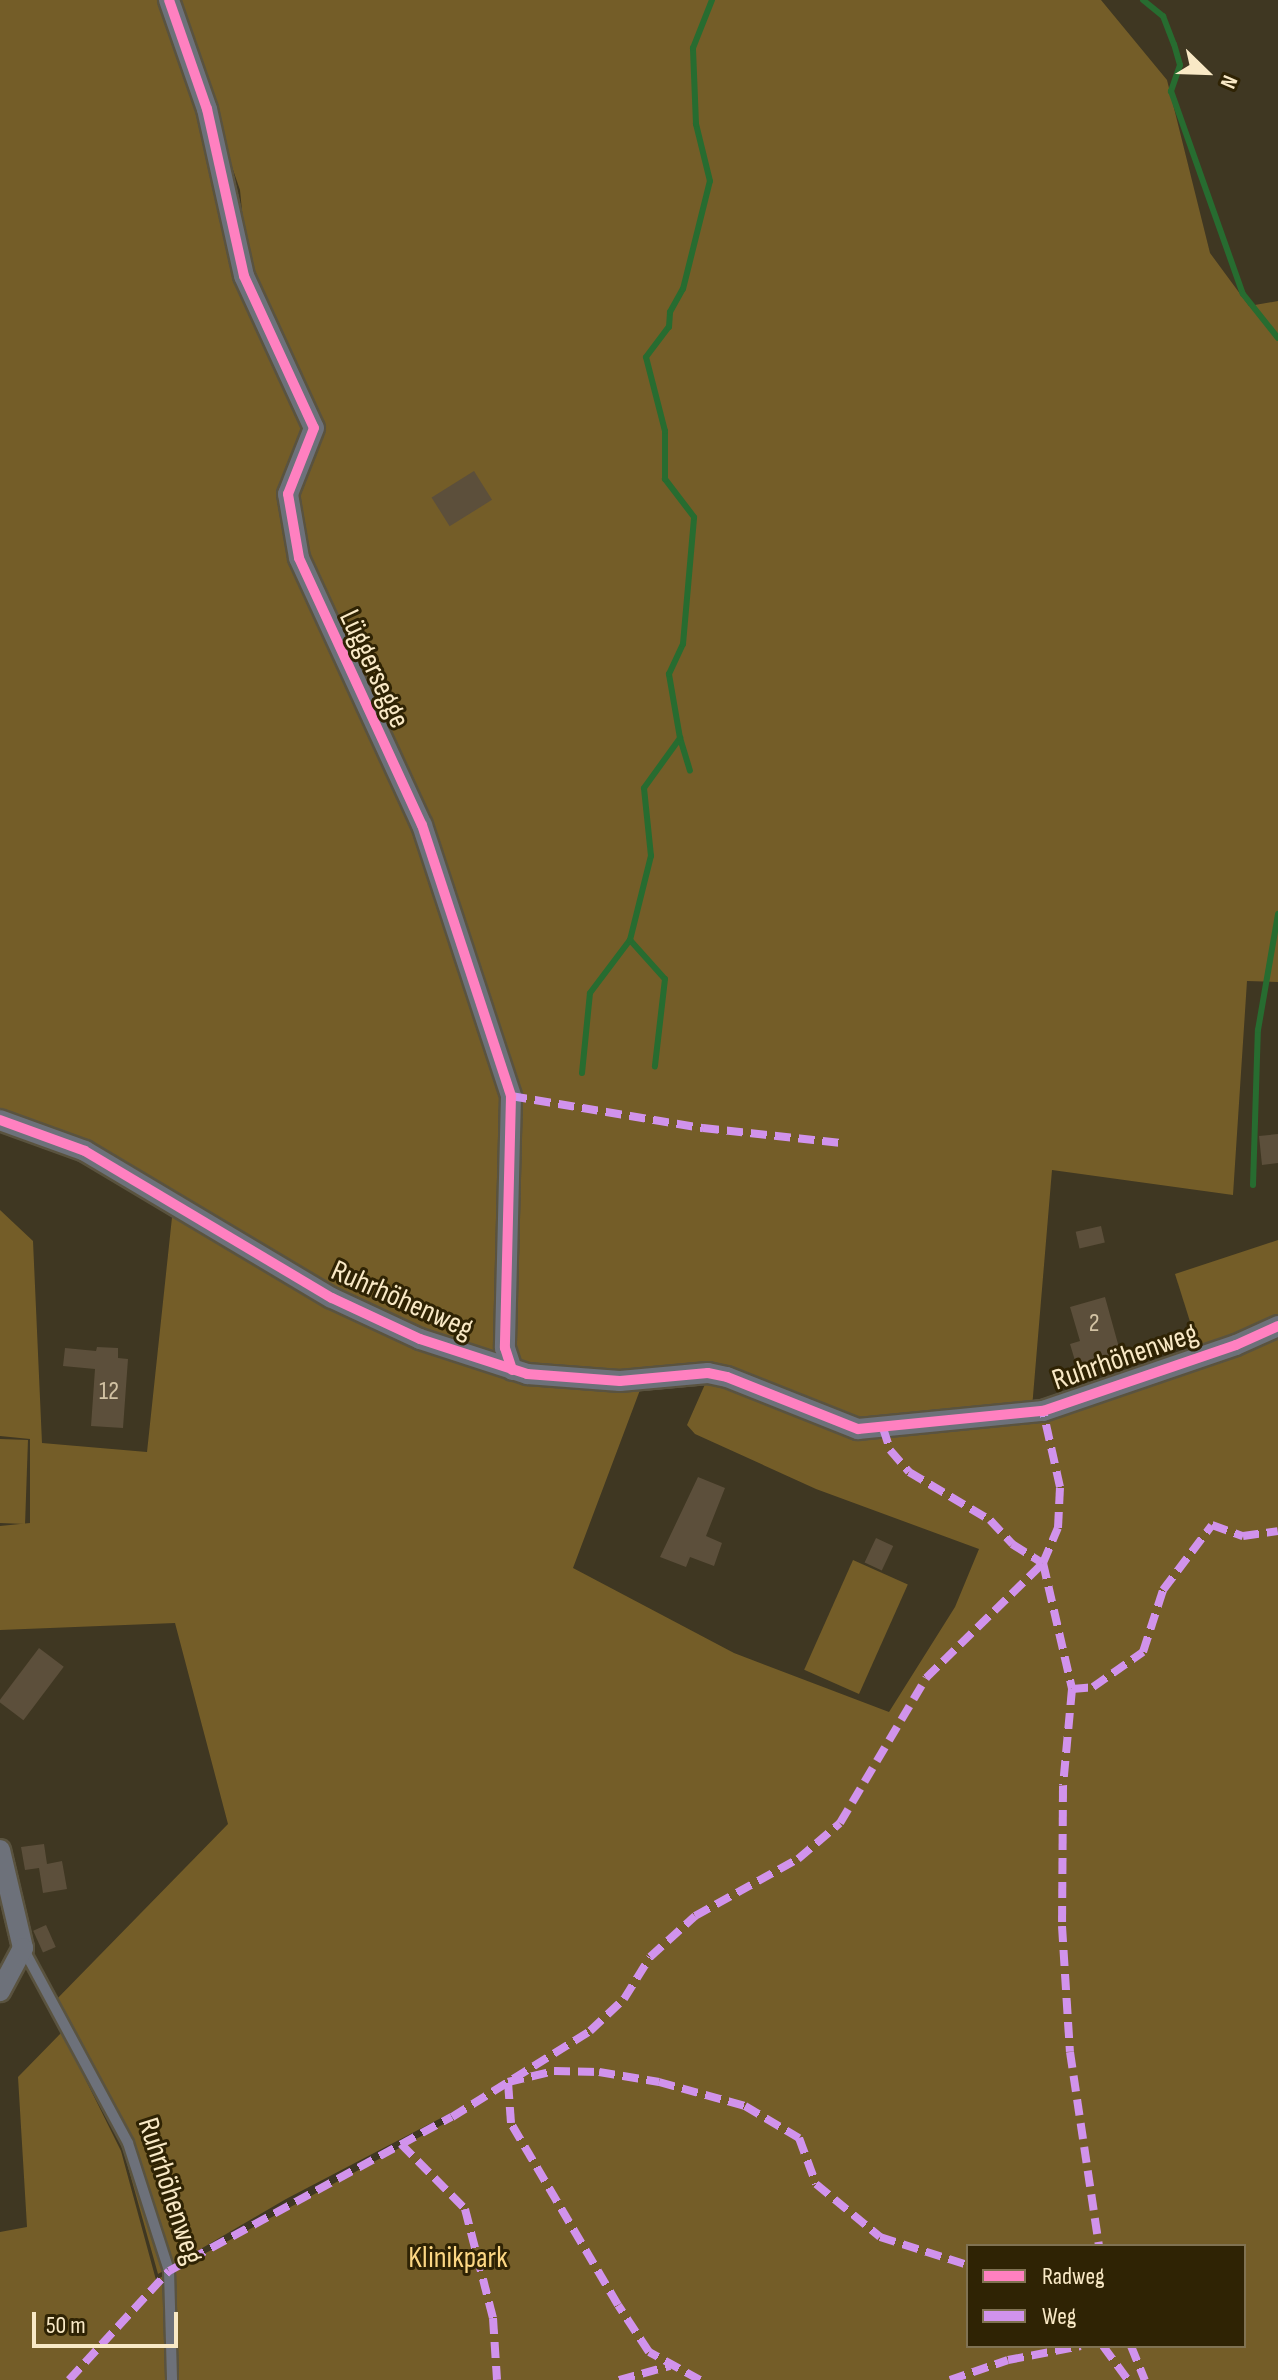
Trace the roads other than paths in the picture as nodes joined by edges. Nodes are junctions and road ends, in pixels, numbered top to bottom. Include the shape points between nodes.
1 (169, 0) edge
2 (0, 1120) edge
3 (1278, 1326) edge
4 (512, 1370) junction
5 (0, 1850) edge
6 (23, 1948) junction
7 (0, 1991) edge
8 (172, 2380) edge

1 - 4 street, Lüggersegge via 207,109 244,276 314,428 288,494 299,558 422,825 511,1096 505,1348
2 - 4 street, Ruhrhöhenweg via 114,1167 332,1298 420,1339
3 - 4 street, Ruhrhöhenweg via 1043,1411 883,1428 843,1426 708,1373 620,1381
5 - 6 street, Ruhrhöhenweg
6 - 7 street
6 - 8 lane, Ruhrhöhenweg via 128,2143 169,2271

